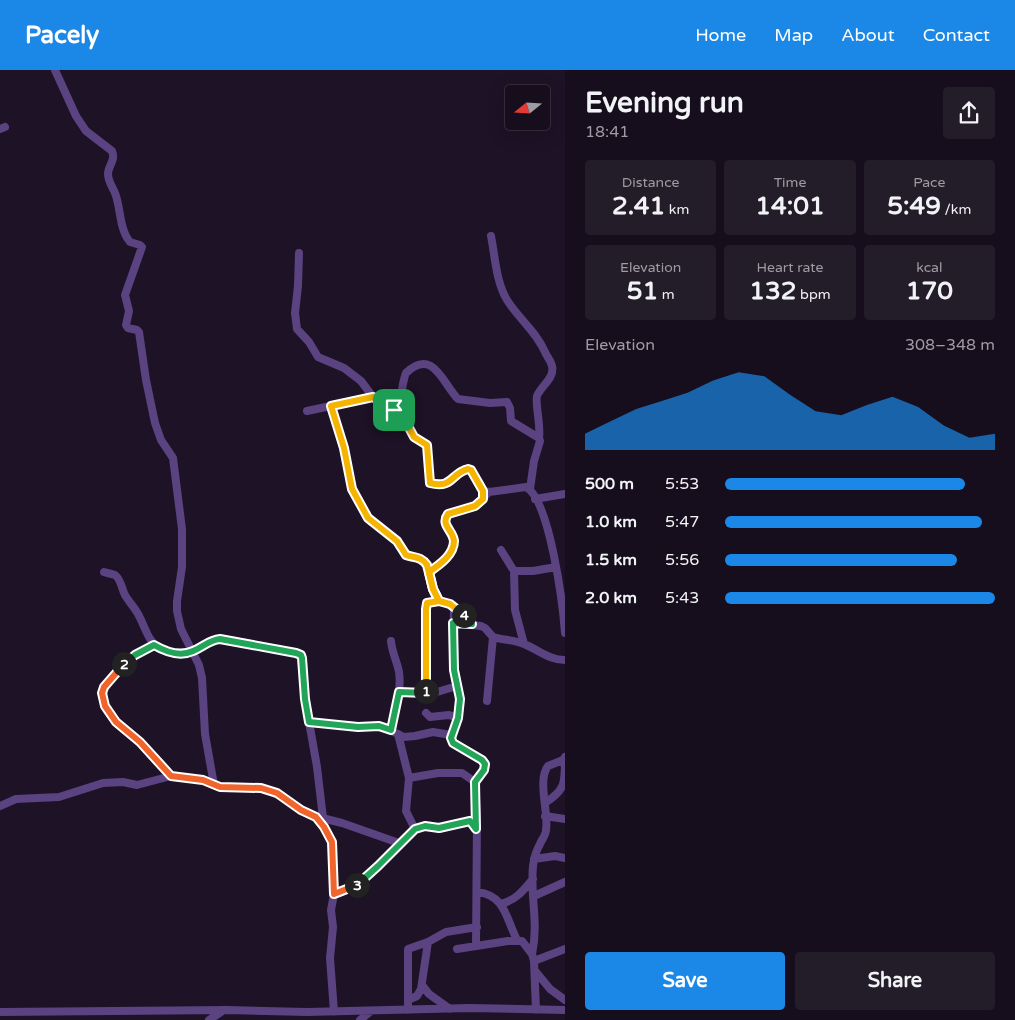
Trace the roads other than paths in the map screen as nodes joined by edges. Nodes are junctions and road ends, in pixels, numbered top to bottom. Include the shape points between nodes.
1 (55, 70) edge
2 (491, 236) dead end
3 (299, 253) dead end
4 (373, 397) junction
5 (331, 406) junction
6 (307, 411) dead end
7 (391, 411) junction
8 (539, 438) junction
9 (530, 490) junction
10 (485, 494) junction
11 (565, 494) edge
12 (535, 499) junction
13 (501, 550) dead end
14 (556, 567) junction
15 (514, 571) junction
16 (104, 572) dead end
17 (429, 572) junction
18 (439, 601) junction
19 (454, 608) junction
20 (564, 615) edge
21 (453, 623) junction
22 (472, 624) junction
23 (565, 634) edge
24 (493, 638) junction
25 (391, 641) dead end
26 (524, 644) junction
27 (154, 645) junction
28 (192, 652) junction
29 (565, 660) edge
30 (457, 686) junction
31 (399, 692) junction
32 (426, 693) junction
33 (487, 701) dead end
34 (426, 713) dead end
35 (433, 717) junction
36 (458, 718) junction
37 (309, 722) junction
38 (391, 730) junction
39 (433, 732) junction
40 (398, 734) junction
41 (451, 735) junction
42 (565, 758) edge
43 (171, 776) junction
44 (409, 778) junction
45 (475, 782) junction
46 (214, 785) junction
47 (545, 803) junction
48 (0, 806) edge
49 (546, 816) junction
50 (319, 818) junction
51 (556, 818) junction
52 (565, 819) edge
53 (474, 820) junction
54 (547, 828) junction
55 (415, 829) junction
56 (399, 843) junction
57 (565, 858) edge
58 (534, 859) junction
59 (533, 879) junction
60 (565, 882) edge
61 (477, 892) junction
62 (334, 894) junction
63 (520, 895) junction
64 (534, 899) junction
65 (501, 904) junction
66 (476, 927) junction
67 (517, 940) junction
68 (424, 944) junction
69 (476, 946) junction
70 (457, 949) dead end
71 (565, 949) edge
72 (533, 958) junction
73 (535, 970) junction
74 (422, 985) junction
75 (408, 1000) junction
76 (565, 1000) edge
77 (450, 1009) junction
78 (224, 1010) junction
79 (382, 1010) junction
80 (408, 1010) junction
81 (536, 1010) junction
82 (565, 1010) edge
83 (170, 1011) junction
84 (372, 1011) junction
85 (0, 1012) edge
86 (336, 1015) edge
87 (172, 1020) edge
88 (209, 1020) edge
89 (360, 1020) edge
90 (372, 1020) edge
91 (382, 1020) edge

1 - 28 street via 86,131 112,151 108,177 130,242 142,247 125,295 129,309 126,325 139,332 155,422 173,458 182,530 182,567 176,611 180,629
2 - 8 street via 503,294 539,339 552,365 552,373 537,397
3 - 4 street via 297,329 318,356 344,368 361,381
4 - 5 street
4 - 7 street
5 - 6 street
5 - 17 street via 352,489 366,513 397,541 406,555 424,560
7 - 8 street via 401,396 406,373 423,364 437,371 458,399 507,402 511,422
7 - 10 street via 407,424 414,437 427,445 430,483 446,484 468,469
8 - 9 street
9 - 10 street via 526,487
9 - 12 street
10 - 17 street via 475,506 448,514 446,525 454,543 444,562
11 - 12 street
12 - 14 street via 550,538
13 - 15 street
14 - 15 street
14 - 20 street
15 - 26 street via 515,610
16 - 27 street via 118,579
17 - 18 street
18 - 19 street
18 - 32 street via 427,603 426,609
19 - 21 street
19 - 22 street
20 - 23 street
21 - 22 street
21 - 30 street
22 - 24 street via 485,628
24 - 26 street
24 - 33 street
25 - 31 street via 399,672
26 - 29 street via 550,658
27 - 28 street via 177,654
27 - 43 street via 135,655 114,675 104,687 102,699 116,722 140,742
28 - 37 street via 211,641 224,639 301,655
28 - 46 street via 202,678 205,734
30 - 32 street
30 - 36 street via 460,699
31 - 32 street
31 - 38 street
34 - 35 street
35 - 36 street via 449,715
35 - 39 street
36 - 41 street
37 - 38 street via 379,726
37 - 50 street via 317,767
38 - 40 street
39 - 40 street via 409,737
39 - 41 street
40 - 44 street
41 - 45 street via 453,743 484,761 486,766
42 - 47 street via 564,786 558,795
42 - 47 street via 545,770
43 - 46 street via 203,780
43 - 48 street via 137,785 103,783 59,797 16,799
44 - 45 street via 444,772 462,773
44 - 55 street via 406,811
45 - 53 street
46 - 50 street via 277,793
47 - 49 street
49 - 51 street
49 - 54 street
50 - 56 street
50 - 62 street via 332,842
51 - 52 street
51 - 54 street
53 - 55 street via 439,828 425,826
53 - 61 street
54 - 58 street
55 - 56 street
56 - 62 street via 364,880
57 - 58 street
58 - 59 street
59 - 63 street
59 - 64 street
60 - 64 street
61 - 65 street via 491,895
61 - 66 street
62 - 86 street via 330,958
63 - 64 street
63 - 65 street
64 - 72 street
65 - 67 street
66 - 68 street via 446,932
66 - 69 street
67 - 69 street
67 - 72 street via 522,941
68 - 74 street
68 - 75 street via 408,948
69 - 70 street
71 - 72 street
72 - 73 street
73 - 76 street
73 - 81 street
74 - 75 street via 417,996
74 - 77 street
75 - 80 street
77 - 80 street
77 - 81 street
78 - 83 street
78 - 86 street
78 - 88 street
79 - 80 street
79 - 84 street
79 - 91 street
81 - 82 street
83 - 85 street
83 - 87 street
84 - 86 street
84 - 89 street
84 - 90 street

